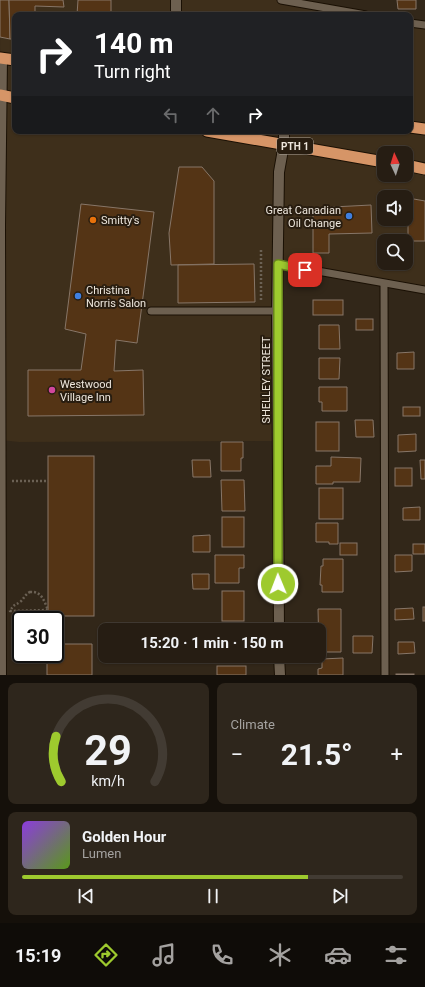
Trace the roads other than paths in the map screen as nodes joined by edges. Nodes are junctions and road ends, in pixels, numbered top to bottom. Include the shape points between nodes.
1 (176, 0) edge
2 (281, 0) edge
3 (176, 12) edge
4 (349, 12) edge
5 (413, 23) edge
6 (425, 25) edge
7 (1, 58) edge
8 (12, 60) edge
9 (0, 95) edge
10 (12, 97) edge
11 (413, 127) edge
12 (425, 129) edge
13 (225, 134) edge
14 (284, 134) edge
15 (284, 144) junction
16 (377, 161) edge
17 (413, 166) edge
18 (425, 169) edge
19 (278, 264) junction
20 (384, 284) junction
21 (425, 290) edge
22 (151, 311) dead end
23 (278, 311) junction
24 (1, 589) edge
25 (279, 623) edge
26 (279, 663) edge
27 (2, 675) edge
28 (280, 675) edge
29 (385, 675) edge

1 - 3 street
2 - 4 lane
5 - 6 lane
7 - 8 highway
7 - 9 street
9 - 10 highway
9 - 24 street
11 - 12 highway
13 - 15 highway, PTH 1
14 - 15 street, SHELLEY STREET
15 - 16 highway, PTH 1
15 - 19 street, SHELLEY STREET via 279,172
17 - 18 highway
19 - 20 lane
19 - 23 street, SHELLEY STREET
20 - 21 lane
20 - 29 lane
22 - 23 lane
23 - 25 street, SHELLEY STREET
24 - 27 street
26 - 28 street

